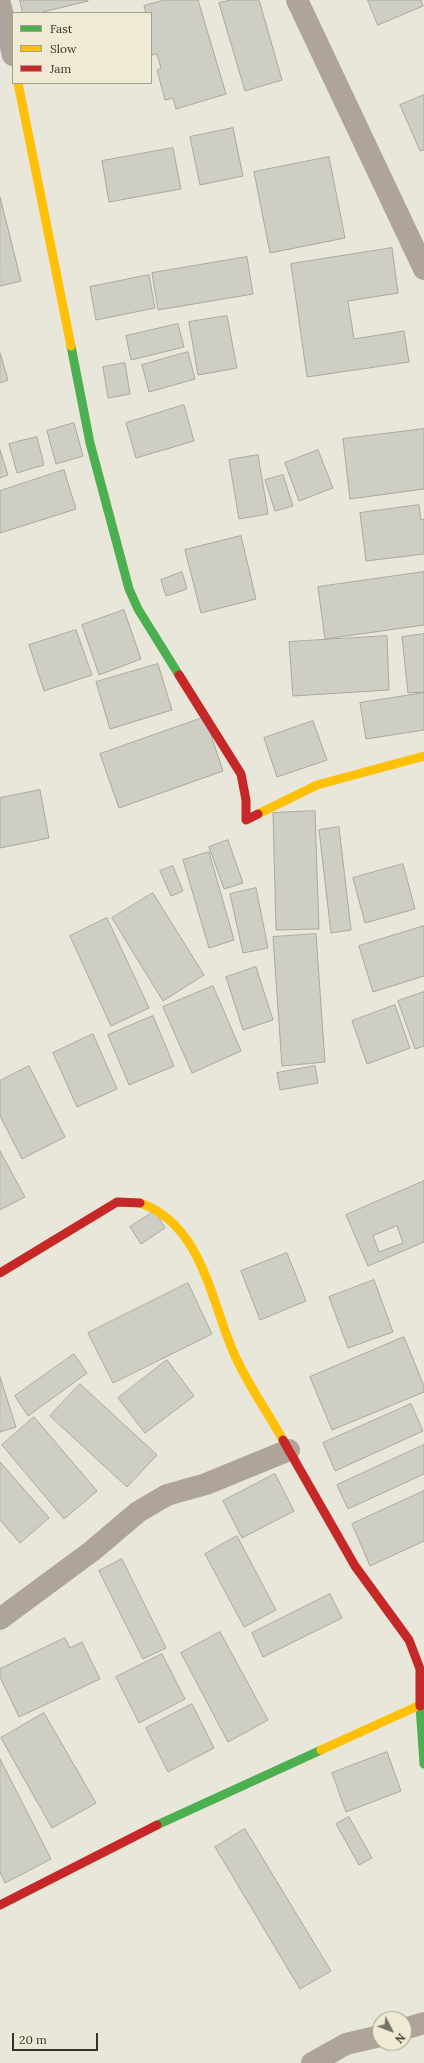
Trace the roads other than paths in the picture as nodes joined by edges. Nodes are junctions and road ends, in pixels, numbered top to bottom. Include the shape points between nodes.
1 (297, 0) edge
2 (0, 4) edge
3 (12, 50) edge
4 (18, 84) edge
5 (424, 268) edge
6 (424, 756) edge
7 (0, 1273) edge
8 (289, 1450) junction
9 (0, 1619) edge
10 (420, 1705) junction
11 (424, 1764) edge
12 (0, 1905) edge
13 (424, 2023) edge
14 (412, 2027) edge
15 (372, 2038) edge
16 (312, 2063) edge

1 - 5 street
2 - 3 street
4 - 6 street via 90,443 129,589 138,609 241,774 246,800 246,820 317,785
7 - 8 street via 117,1202 138,1202 155,1208 171,1220 197,1255 236,1358
8 - 9 street via 206,1484 167,1495 138,1512 92,1552
8 - 10 street via 355,1566 409,1640 420,1669
10 - 11 street
10 - 12 street via 158,1825
13 - 14 street
15 - 16 street via 346,2044

